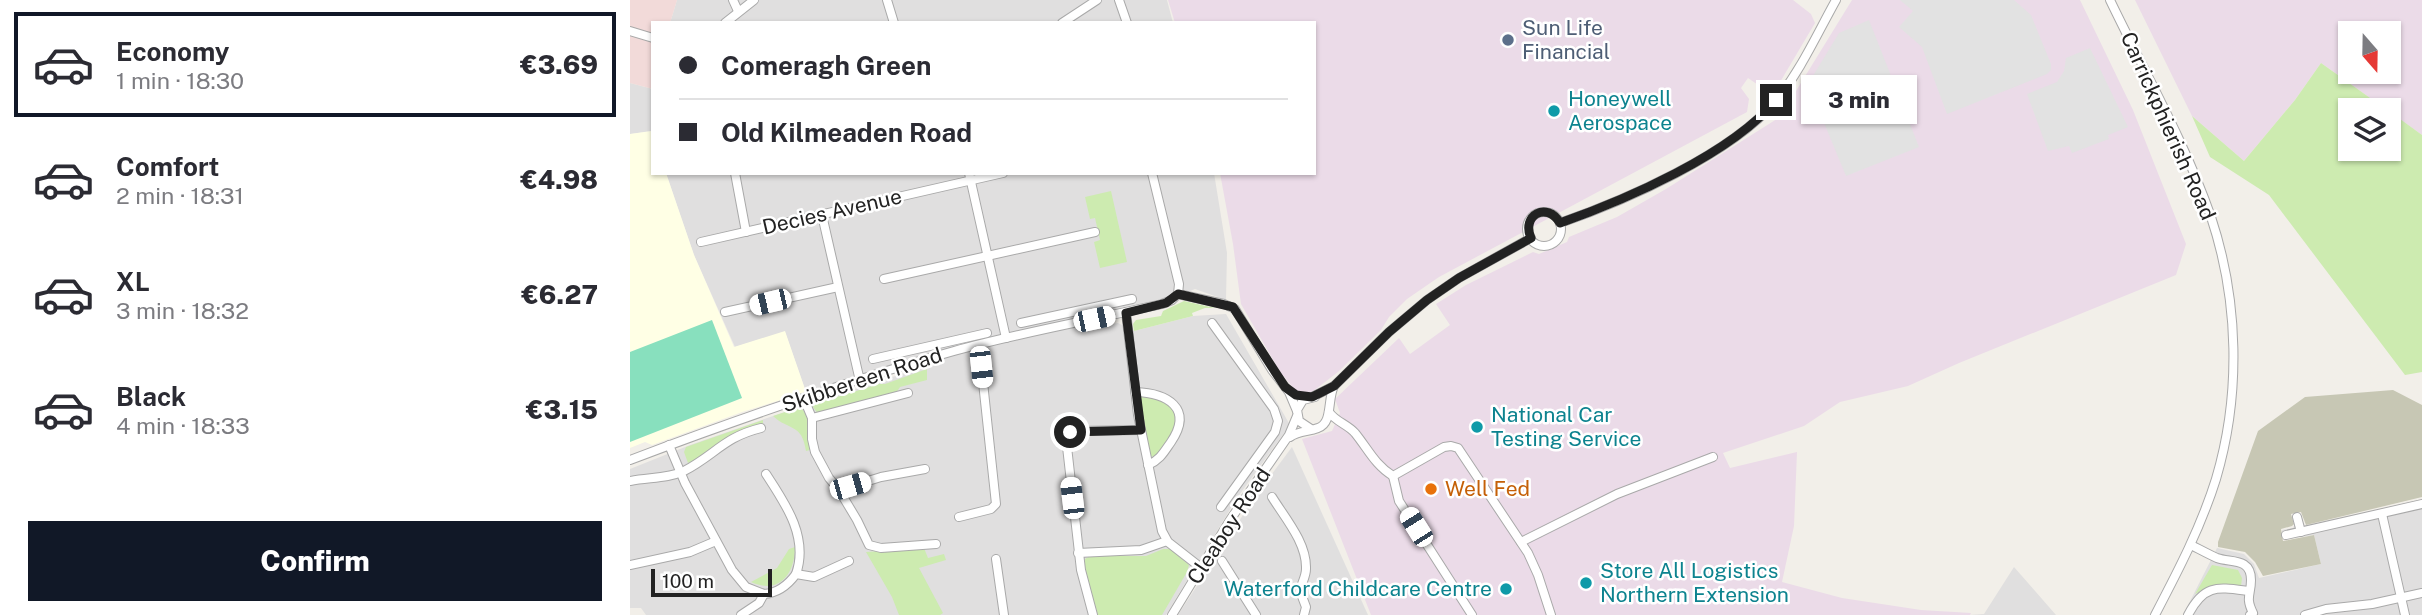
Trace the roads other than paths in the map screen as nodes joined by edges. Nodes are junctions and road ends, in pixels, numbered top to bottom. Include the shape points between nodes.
1 (733, 0) edge
2 (754, 0) edge
3 (887, 0) edge
4 (1097, 0) edge
5 (1119, 0) edge
6 (1836, 0) edge
7 (2110, 0) edge
8 (738, 11) junction
9 (727, 21) edge
10 (893, 21) edge
11 (1065, 21) edge
12 (1125, 21) edge
13 (630, 32) edge
14 (651, 37) edge
15 (734, 175) edge
16 (1152, 175) edge
17 (970, 177) edge
18 (822, 215) junction
19 (1560, 223) junction
20 (746, 232) junction
21 (1095, 232) dead end
22 (1531, 238) junction
23 (701, 242) dead end
24 (988, 256) junction
25 (884, 279) dead end
26 (838, 287) junction
27 (1178, 294) junction
28 (1132, 299) dead end
29 (1072, 312) junction
30 (725, 313) dead end
31 (1126, 313) junction
32 (1021, 323) dead end
33 (1075, 323) junction
34 (1212, 323) dead end
35 (987, 333) dead end
36 (1006, 338) junction
37 (979, 345) junction
38 (930, 346) junction
39 (933, 358) junction
40 (873, 359) dead end
41 (860, 381) junction
42 (1334, 386) junction
43 (1289, 391) junction
44 (1135, 392) junction
45 (908, 393) dead end
46 (1311, 397) junction
47 (804, 399) junction
48 (1328, 410) junction
49 (1297, 413) junction
50 (812, 418) junction
51 (1345, 426) junction
52 (761, 428) dead end
53 (1317, 428) junction
54 (1141, 430) junction
55 (1287, 438) junction
56 (669, 445) junction
57 (1713, 457) dead end
58 (630, 460) edge
59 (1148, 465) junction
60 (925, 469) dead end
61 (680, 472) junction
62 (766, 474) dead end
63 (1392, 476) junction
64 (630, 481) edge
65 (1234, 489) junction
66 (839, 490) junction
67 (1245, 497) junction
68 (1272, 498) dead end
69 (2422, 504) edge
70 (1221, 507) dead end
71 (2382, 514) junction
72 (959, 517) dead end
73 (2297, 517) dead end
74 (2301, 532) junction
75 (2286, 535) dead end
76 (716, 541) junction
77 (1167, 541) junction
78 (1521, 542) junction
79 (936, 544) dead end
80 (2190, 545) junction
81 (1078, 553) junction
82 (996, 559) dead end
83 (849, 561) dead end
84 (1222, 561) dead end
85 (630, 565) edge
86 (1200, 567) junction
87 (796, 574) junction
88 (2248, 591) junction
89 (2422, 593) edge
90 (764, 594) junction
91 (2401, 597) junction
92 (2317, 613) edge
93 (2253, 614) edge
94 (741, 615) edge
95 (1004, 615) edge
96 (1093, 615) edge
97 (1172, 615) edge
98 (1255, 615) edge
99 (1304, 615) edge
100 (1472, 615) edge
101 (1551, 615) edge
102 (2155, 615) edge
103 (2188, 615) edge
104 (2305, 615) edge
105 (2405, 615) edge

1 - 8 street
2 - 8 street
3 - 10 street
4 - 11 street
5 - 12 street
6 - 19 street via 1787,86 1755,120 1658,182
7 - 80 street, Carrickphierish Road via 2203,196 2229,298 2233,350 2230,416 2216,480
8 - 9 street
13 - 14 street
15 - 20 street
16 - 27 street
17 - 18 street, Decies Avenue
17 - 24 street
18 - 20 street, Decies Avenue
18 - 26 street
19 - 22 street via 1559,237 1551,244 1540,245
19 - 22 street via 1552,214 1536,214 1529,222
20 - 23 street, Decies Avenue
21 - 24 street
22 - 42 street via 1427,300
24 - 25 street
24 - 36 street
26 - 30 street
26 - 41 street
27 - 31 street, Skibbereen Road via 1166,303
27 - 43 street via 1235,309
28 - 29 street
29 - 32 street
29 - 33 street
31 - 33 street, Skibbereen Road
31 - 44 street
33 - 36 street, Skibbereen Road
34 - 65 street via 1278,418 1275,432
35 - 38 street, Skibbereen Road
36 - 37 street, Skibbereen Road
37 - 39 street, Skibbereen Road
37 - 72 street via 995,507
38 - 39 street
38 - 40 street, Skibbereen Road
39 - 41 street, Skibbereen Road
41 - 47 street, Skibbereen Road
42 - 46 street
42 - 48 street
43 - 46 street
43 - 49 street
44 - 54 street
44 - 59 street via 1167,398 1180,421 1163,454
45 - 50 street
46 - 48 street via 1322,400
46 - 49 street via 1301,403
47 - 50 street
47 - 56 street, Skibbereen Road
48 - 51 street
48 - 53 street via 1328,419
49 - 53 street via 1301,424
49 - 55 street, Cleaboy Road
50 - 66 street via 814,450
51 - 53 street
51 - 63 street
52 - 61 street via 732,437
53 - 55 street
54 - 59 street
54 - 81 street via 1076,431 1067,436
55 - 67 street, Cleaboy Road
56 - 58 street, Skibbereen Road
56 - 61 street
57 - 78 street via 1617,494
59 - 77 street
60 - 66 street
61 - 64 street
61 - 76 street
62 - 87 street via 794,523 799,553
63 - 78 street via 1439,449 1455,447
63 - 100 street via 1399,501
65 - 67 street
65 - 70 street
66 - 79 street via 872,547
67 - 86 street, Cleaboy Road
68 - 99 street via 1294,531 1306,563 1300,591
69 - 71 street
71 - 74 street
71 - 91 street
73 - 74 street
74 - 75 street
76 - 85 street via 690,552
76 - 90 street via 738,580
77 - 81 street via 1141,550
77 - 86 street
78 - 101 street
80 - 88 street via 2243,564 2250,574
80 - 102 street, Carrickphierish Road
81 - 96 street
82 - 95 street
83 - 87 street via 814,577
84 - 98 street
86 - 97 street, Cleaboy Road
87 - 90 street via 783,587
88 - 93 street
88 - 103 street via 2207,591
89 - 91 street
90 - 94 street
91 - 92 street
91 - 105 street
92 - 104 street

